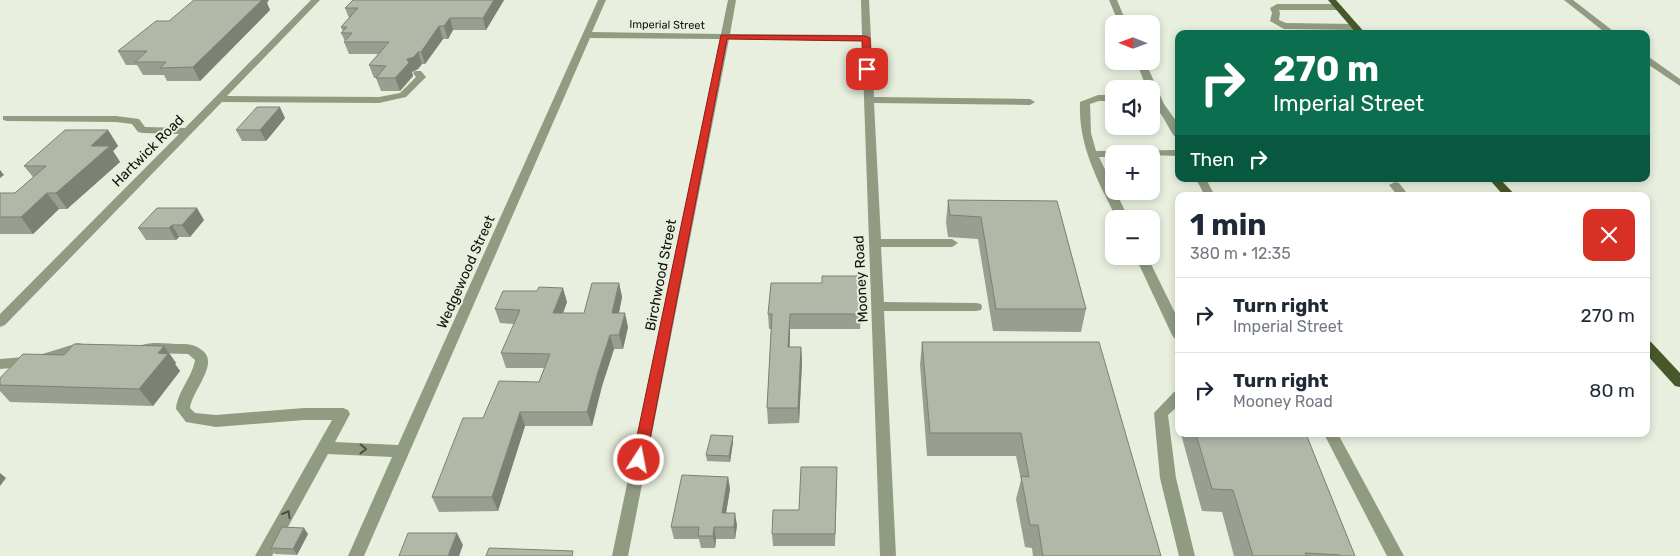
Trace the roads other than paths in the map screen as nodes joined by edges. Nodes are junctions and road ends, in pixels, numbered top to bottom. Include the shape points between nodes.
1 (316, 0) edge
2 (602, 0) edge
3 (732, 0) edge
4 (865, 0) edge
5 (1113, 0) edge
6 (1568, 0) edge
7 (1335, 4) edge
8 (1120, 15) edge
9 (1359, 30) edge
10 (1608, 30) edge
11 (587, 35) junction
12 (724, 37) junction
13 (866, 38) junction
14 (1650, 61) edge
15 (418, 73) dead end
16 (1680, 84) edge
17 (1105, 98) edge
18 (220, 99) junction
19 (868, 100) junction
20 (1030, 102) dead end
21 (1160, 107) edge
22 (7, 118) dead end
23 (1175, 129) edge
24 (188, 132) junction
25 (1175, 153) edge
26 (1092, 154) junction
27 (1497, 182) edge
28 (1395, 185) dead end
29 (1401, 192) edge
30 (1506, 192) edge
31 (1120, 210) edge
32 (874, 243) junction
33 (952, 243) dead end
34 (1145, 265) edge
35 (877, 306) junction
36 (976, 307) dead end
37 (0, 322) edge
38 (1175, 327) edge
39 (93, 348) edge
40 (129, 348) edge
41 (1650, 349) edge
42 (0, 364) edge
43 (1680, 382) edge
44 (1175, 400) edge
45 (1333, 437) edge
46 (324, 448) junction
47 (402, 451) junction
48 (263, 556) edge
49 (356, 556) edge
50 (620, 556) edge
51 (888, 556) edge
52 (1187, 556) edge
53 (1396, 556) edge

1 - 18 street, Hartwick Road
2 - 11 street, Wedgewood Street
3 - 12 street, Birchwood Street
4 - 13 street, Mooney Road
5 - 8 street
6 - 10 street
7 - 9 main road
7 - 9 street via 1274,8 1274,21 1284,26
11 - 12 street, Imperial Street
11 - 47 street, Wedgewood Street
12 - 13 street, Imperial Street
12 - 50 street, Birchwood Street
13 - 19 street, Mooney Road
14 - 16 street
15 - 18 street via 421,77 403,95 379,100
17 - 26 street via 1085,102 1083,117
18 - 24 street, Hartwick Road
19 - 20 street
19 - 32 street, Mooney Road
21 - 23 street
22 - 24 street via 116,119 136,121 142,130
24 - 37 street, Hartwick Road
25 - 26 street
26 - 31 street
27 - 30 main road
28 - 29 street
32 - 33 street
32 - 35 street, Mooney Road
34 - 38 street
35 - 36 street
35 - 51 street, Mooney Road
39 - 42 street via 75,348 25,364
40 - 46 street via 191,349 202,358 200,371 184,398 184,409 191,418 216,421 343,414
41 - 43 main road
44 - 52 street via 1161,413 1168,478
45 - 53 street
46 -> 47 street
48 -> 46 street
47 - 49 street, Wedgewood Street

